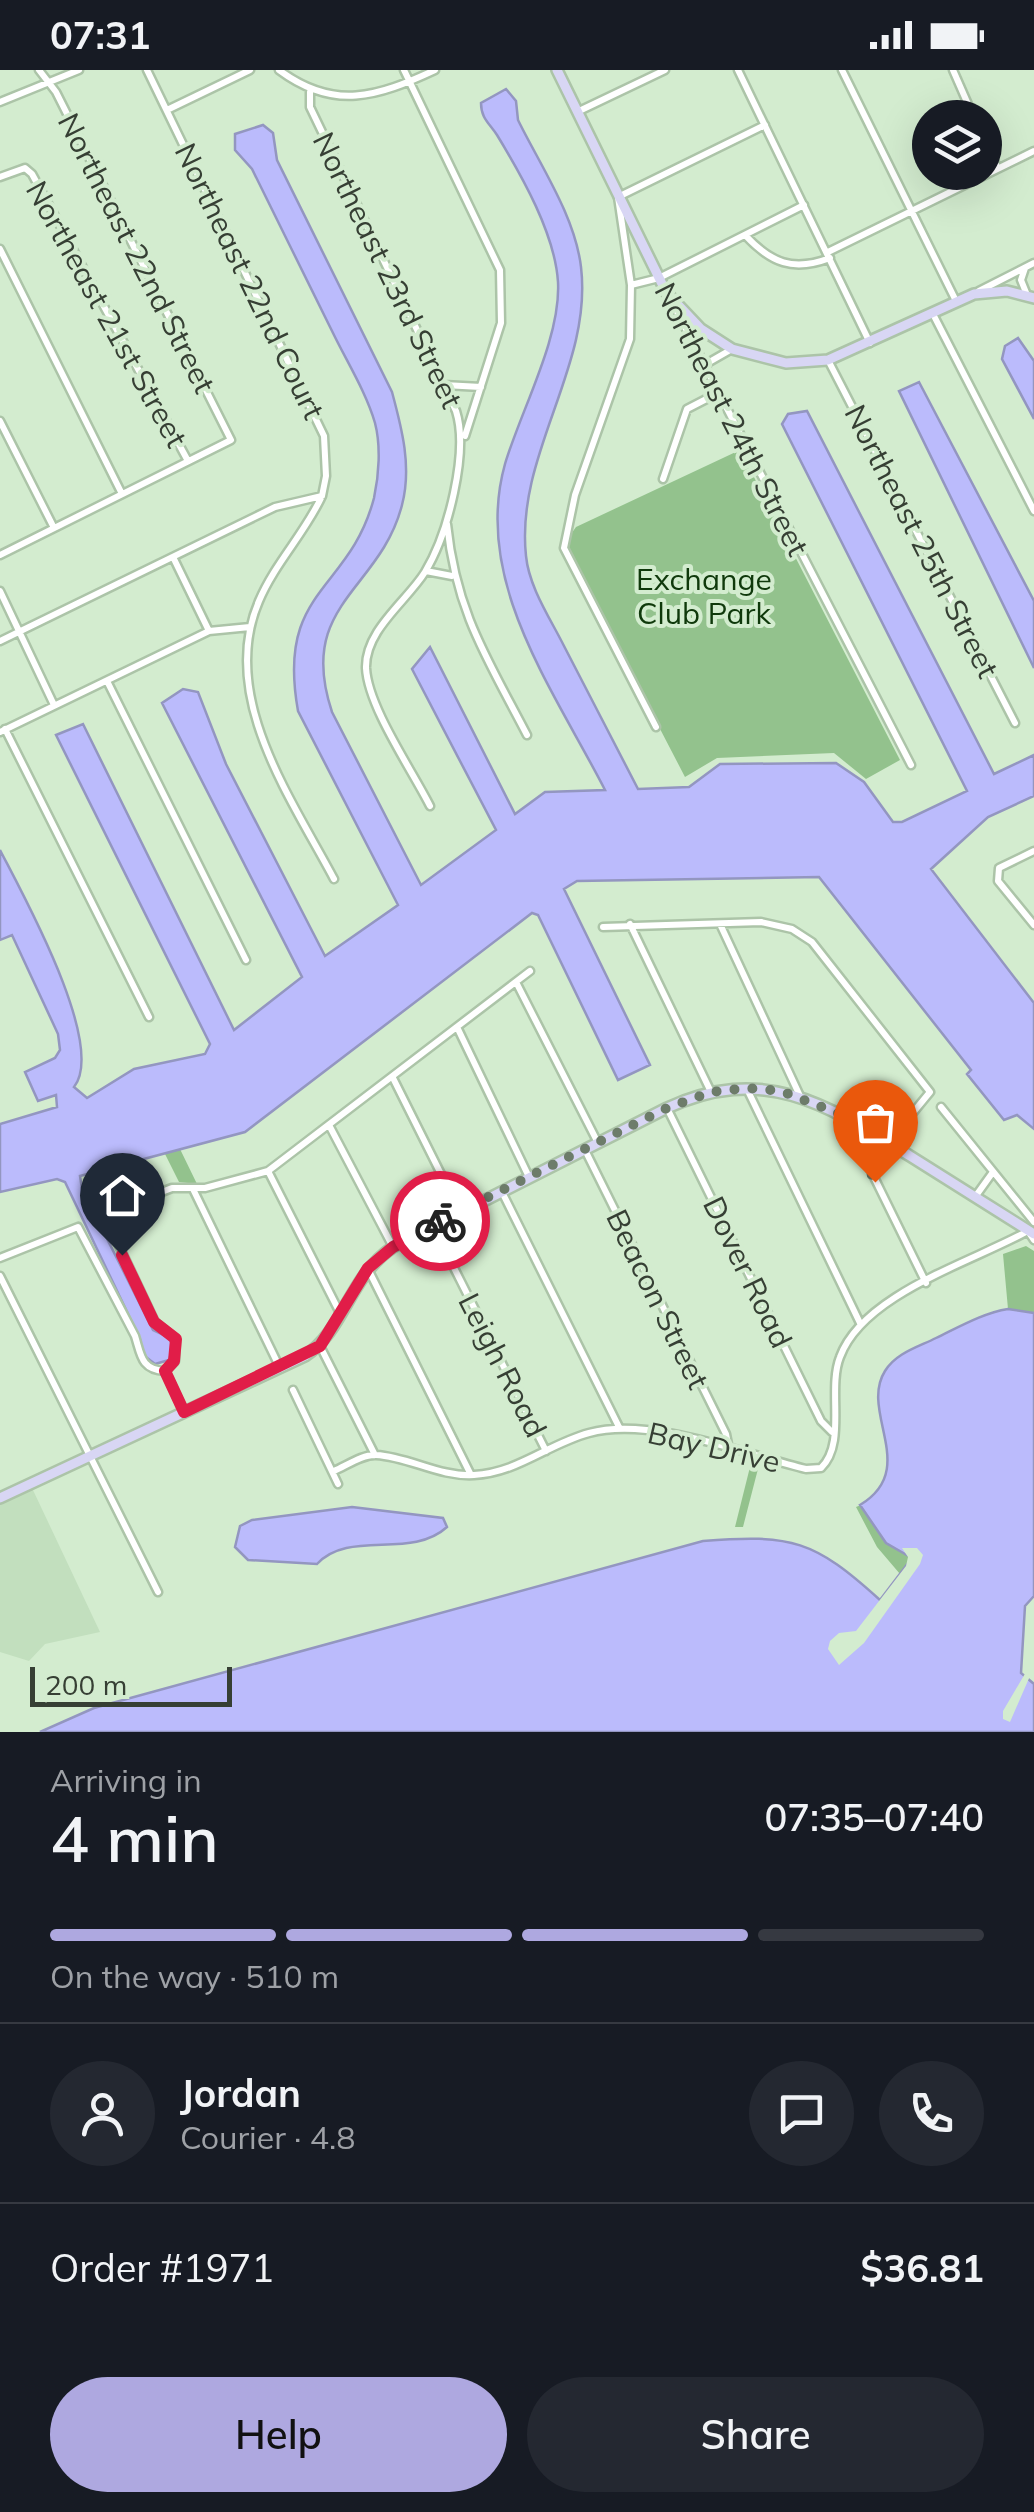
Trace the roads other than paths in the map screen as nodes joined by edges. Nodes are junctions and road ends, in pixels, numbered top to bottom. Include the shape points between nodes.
1 (39, 70) edge
2 (79, 70) edge
3 (147, 70) edge
4 (250, 70) edge
5 (279, 70) edge
6 (404, 70) edge
7 (435, 70) edge
8 (557, 70) edge
9 (666, 70) edge
10 (738, 70) edge
11 (842, 70) edge
12 (953, 70) edge
13 (46, 82) junction
14 (410, 82) junction
15 (310, 92) junction
16 (966, 100) edge
17 (0, 102) edge
18 (168, 110) junction
19 (577, 112) junction
20 (765, 124) junction
21 (1034, 150) edge
22 (1002, 165) edge
23 (0, 177) edge
24 (950, 190) edge
25 (618, 197) junction
26 (804, 205) junction
27 (910, 210) junction
28 (744, 235) junction
29 (0, 249) edge
30 (829, 255) junction
31 (1034, 263) edge
32 (1026, 267) junction
33 (659, 278) junction
34 (631, 285) junction
35 (666, 292) junction
36 (974, 294) junction
37 (1031, 296) edge
38 (956, 302) junction
39 (933, 314) junction
40 (870, 343) junction
41 (732, 348) junction
42 (828, 360) junction
43 (704, 366) junction
44 (444, 385) junction
45 (480, 387) junction
46 (718, 393) junction
47 (0, 421) edge
48 (465, 437) junction
49 (188, 461) junction
50 (663, 478) dead end
51 (122, 494) junction
52 (322, 496) junction
53 (1034, 511) edge
54 (447, 522) junction
55 (54, 528) junction
56 (0, 556) edge
57 (173, 557) junction
58 (426, 571) junction
59 (452, 576) junction
60 (0, 591) edge
61 (250, 627) junction
62 (20, 631) junction
63 (209, 632) junction
64 (0, 641) edge
65 (106, 681) junction
66 (54, 705) junction
67 (1015, 723) dead end
68 (656, 727) dead end
69 (2, 731) edge
70 (527, 735) dead end
71 (911, 765) dead end
72 (430, 806) dead end
73 (1034, 851) edge
74 (334, 880) dead end
75 (630, 924) junction
76 (720, 924) junction
77 (1034, 925) edge
78 (603, 927) dead end
79 (246, 960) dead end
80 (530, 971) dead end
81 (516, 982) junction
82 (149, 1017) dead end
83 (457, 1028) junction
84 (393, 1078) junction
85 (747, 1088) junction
86 (711, 1092) junction
87 (800, 1096) junction
88 (941, 1107) dead end
89 (667, 1108) junction
90 (845, 1116) junction
91 (329, 1124) junction
92 (598, 1142) junction
93 (888, 1142) junction
94 (584, 1149) junction
95 (268, 1170) junction
96 (994, 1172) junction
97 (530, 1177) junction
98 (192, 1189) junction
99 (502, 1190) junction
100 (975, 1197) junction
101 (460, 1212) junction
102 (432, 1225) junction
103 (1033, 1232) edge
104 (393, 1247) junction
105 (0, 1258) edge
106 (368, 1268) junction
107 (0, 1276) edge
108 (926, 1283) junction
109 (340, 1312) junction
110 (860, 1323) junction
111 (320, 1346) junction
112 (280, 1368) junction
113 (165, 1371) junction
114 (293, 1390) dead end
115 (184, 1412) junction
116 (620, 1427) junction
117 (833, 1434) junction
118 (729, 1450) junction
119 (546, 1452) junction
120 (92, 1455) junction
121 (376, 1455) junction
122 (334, 1471) junction
123 (471, 1476) junction
124 (338, 1484) dead end
125 (0, 1498) edge
126 (158, 1592) dead end

1 - 13 street, Northeast 22nd Street
2 - 13 street
3 - 18 street, Northeast 22nd Court
4 - 18 street
5 - 15 street, Northeast 23rd Street
6 - 14 street
7 - 14 street
8 - 19 main road, Northeast 24th Street
9 - 19 street
10 - 20 street
11 - 27 street
12 - 16 street
13 - 17 street
13 - 49 street, Northeast 22nd Street via 231,440
14 - 15 street via 356,96
14 - 45 street via 500,270 501,323
15 - 44 street, Northeast 23rd Street via 310,107
18 - 52 street, Northeast 22nd Court via 315,413 327,453
19 - 25 main road, Northeast 24th Street
20 - 25 street
20 - 26 street
21 - 22 street
23 - 49 street, Northeast 21st Street via 26,168
24 - 27 street
25 - 33 main road, Northeast 24th Street
25 - 34 street
26 - 28 street
26 - 30 street
27 - 30 street
27 - 38 street
28 - 30 street via 775,262 799,267
28 - 33 street
29 - 51 street
30 - 40 street
31 - 32 street
32 - 36 street
32 - 37 street via 1020,277
33 - 34 street
33 - 35 main road, Northeast 24th Street
34 - 68 street via 630,339 575,495 564,548
35 - 41 main road via 700,330
35 - 43 street, Northeast 24th Street
36 - 37 main road
36 - 38 main road
38 - 39 main road
39 - 40 main road
39 - 53 street
40 - 42 main road
41 - 42 main road via 786,363
41 - 43 street
42 - 67 street, Northeast 25th Street
43 - 46 street, Northeast 24th Street
44 - 45 street
44 - 48 street, Northeast 23rd Street
45 - 48 street
46 - 50 street via 686,409
46 - 71 street, Northeast 24th Street
47 - 55 street
48 - 54 street, Northeast 23rd Street
49 - 51 street
51 - 55 street
52 - 57 street via 276,507
52 - 61 street, Northeast 22nd Court via 271,576
54 - 58 street, Northeast 23rd Street
54 - 59 street
55 - 56 street
57 - 62 street
57 - 63 street
58 - 59 street
58 - 72 street, Northeast 23rd Street via 374,639 366,670
59 - 70 street
60 - 62 street
61 - 63 street
61 - 74 street, Northeast 22nd Court via 252,702 270,756
62 - 64 street
62 - 66 street
63 - 65 street
65 - 66 street
65 - 79 street
66 - 69 street
69 - 82 street
73 - 77 street via 999,868 998,881
75 - 76 street
75 - 78 street
75 - 86 street
76 - 87 street
76 - 93 street via 779,924 803,935 930,1092
80 - 81 street
81 - 83 street
81 - 92 street
83 - 84 street
83 - 97 street
84 - 91 street
84 - 101 street
85 - 86 main road
85 - 87 main road
85 - 110 street
86 - 89 main road
87 - 90 main road
88 - 96 street
89 - 92 main road
89 - 117 street, Dover Road
90 - 93 main road
90 - 108 street
91 - 95 street
91 - 104 street
92 - 94 main road
93 - 100 main road
94 - 97 main road
94 - 118 street, Beacon Street
95 - 98 street
95 - 109 street
96 - 100 street
96 - 103 street
97 - 99 main road
98 - 112 street
98 - 113 street via 172,1188 104,1214 154,1322 176,1339 174,1361
99 - 101 main road
99 - 116 street
100 - 103 main road
101 - 102 main road
102 - 104 main road
102 - 119 street, Leigh Road
103 - 108 street
104 - 106 main road
105 - 113 street via 78,1227 144,1364
106 - 109 main road
106 - 123 street
107 - 120 street
108 - 110 street
109 - 111 main road
110 - 117 street via 834,1376
111 - 112 main road
111 - 121 street
112 - 115 main road
113 - 115 street
114 - 122 street
115 - 120 main road
116 - 118 street, Bay Drive
116 - 119 street, Bay Drive
117 - 118 street, Bay Drive via 830,1460 821,1468
119 - 123 street, Bay Drive
120 - 125 main road
120 - 126 street
121 - 122 street
121 - 123 street, Bay Drive
122 - 124 street

